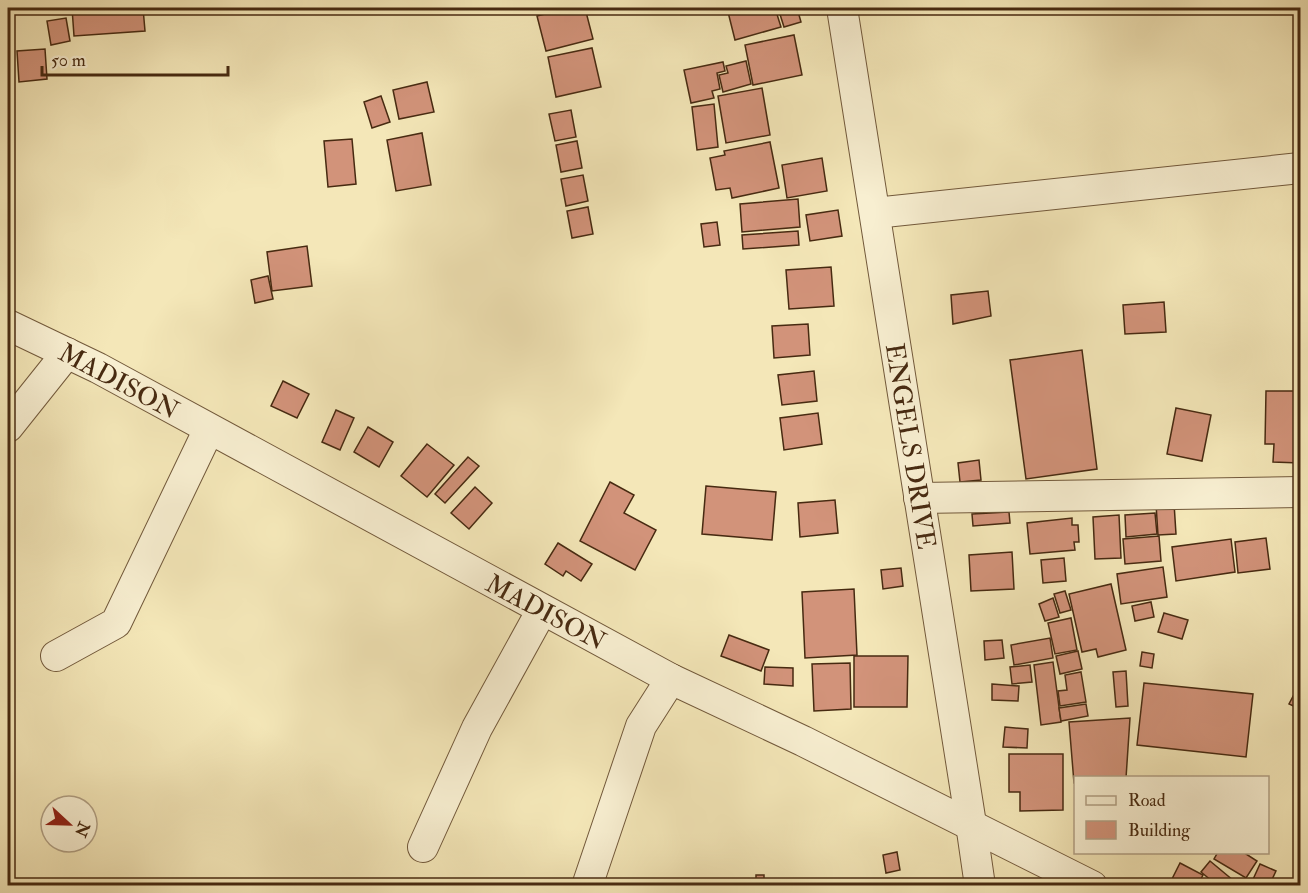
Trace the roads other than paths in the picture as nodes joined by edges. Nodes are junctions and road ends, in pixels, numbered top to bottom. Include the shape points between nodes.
1 (842, 8) edge
2 (1300, 168) edge
3 (875, 213) junction
4 (8, 325) edge
5 (67, 353) junction
6 (8, 427) edge
7 (209, 429) junction
8 (1300, 492) edge
9 (920, 498) junction
10 (542, 609) junction
11 (56, 656) dead end
12 (671, 679) junction
13 (971, 824) junction
14 (423, 847) dead end
15 (587, 885) edge
16 (980, 885) edge
17 (1092, 885) edge

1 - 3 street, ENGELS DRIVE
2 - 3 street
3 - 9 street, ENGELS DRIVE
4 - 5 street, MADISON
5 - 6 street
5 - 7 street, MADISON
7 - 10 street, MADISON
7 - 11 street via 116,623
8 - 9 street
9 - 13 street, ENGELS DRIVE
10 - 12 street, MADISON
10 - 14 street via 477,728
12 - 13 street, MADISON
12 - 15 street via 641,726
13 - 16 street, ENGELS DRIVE
13 - 17 street, MADISON

